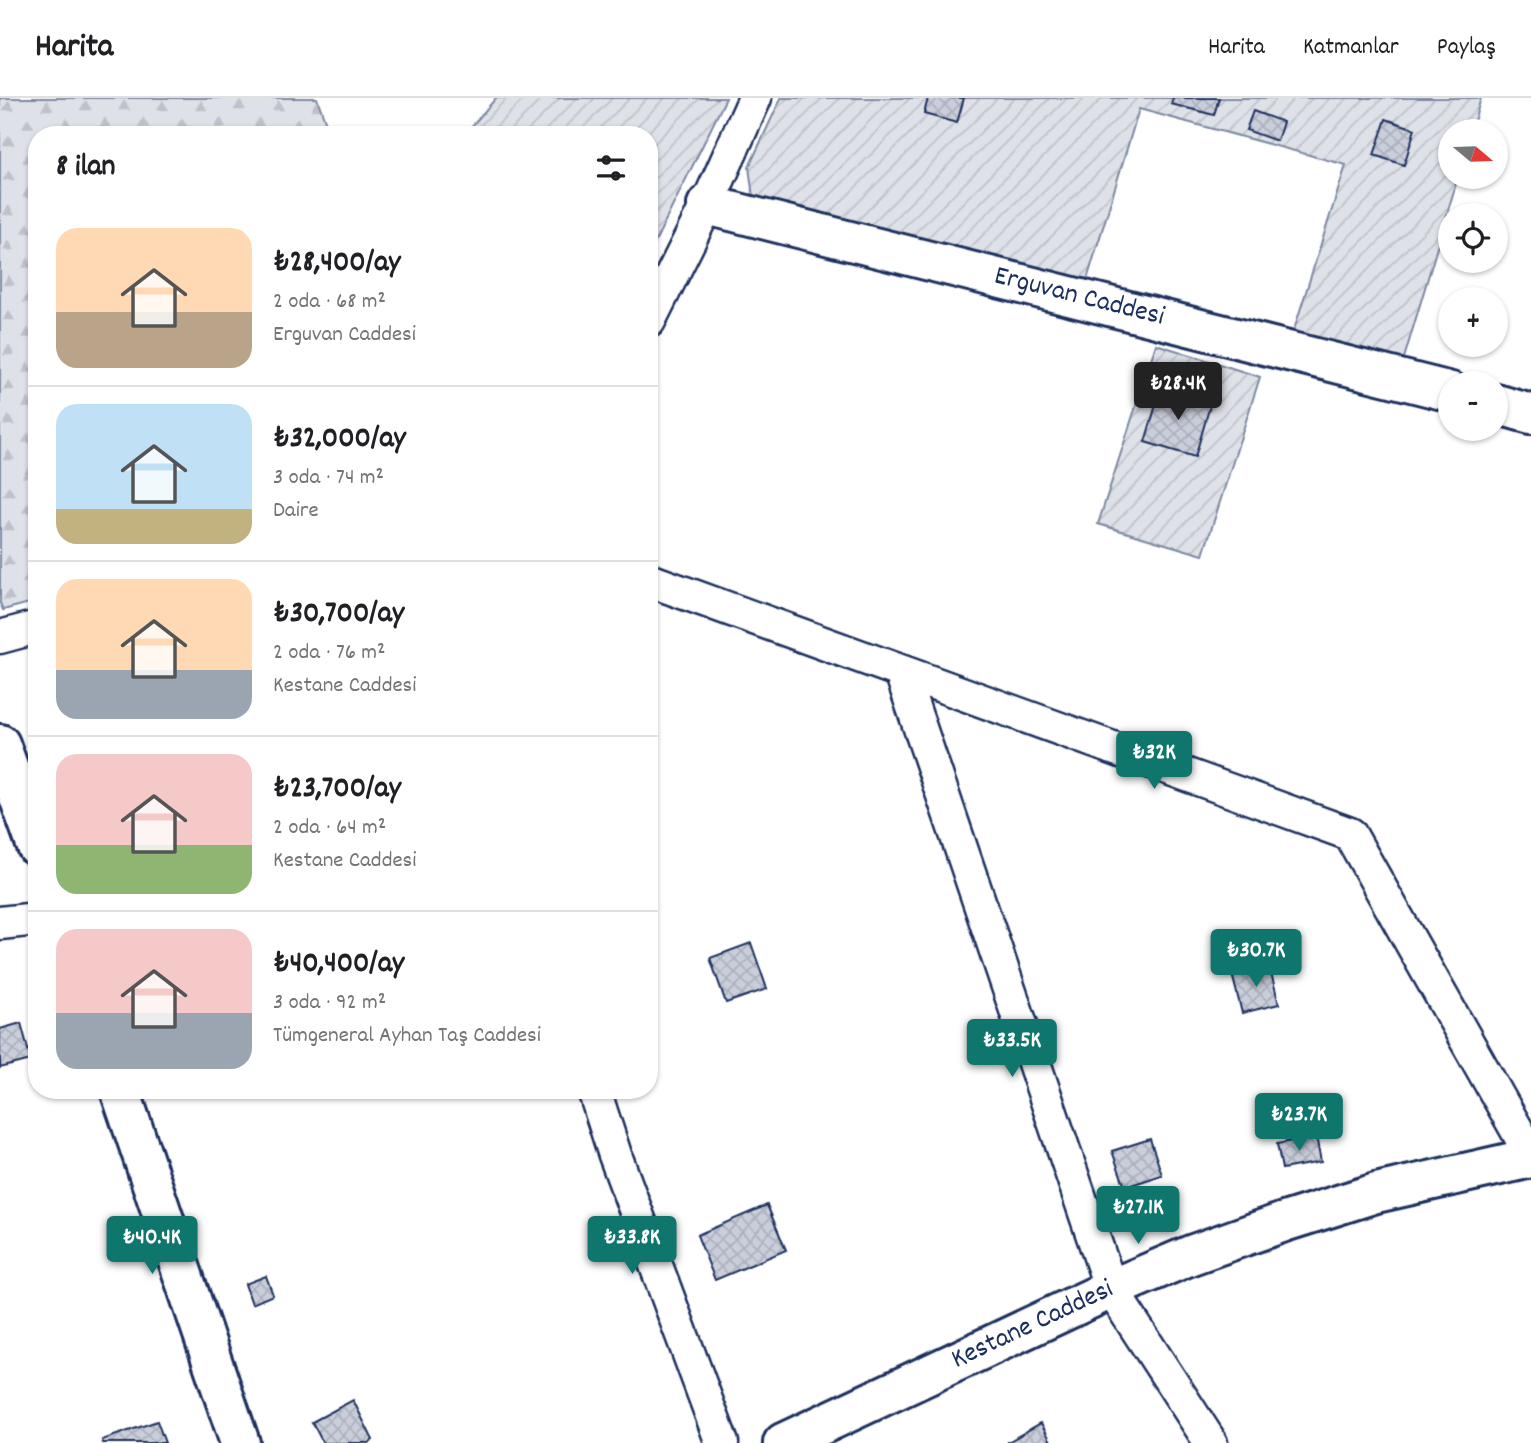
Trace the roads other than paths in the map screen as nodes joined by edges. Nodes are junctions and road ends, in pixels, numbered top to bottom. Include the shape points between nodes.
1 (755, 98) edge
2 (707, 205) junction
3 (658, 303) edge
4 (1438, 388) edge
5 (1508, 407) edge
6 (1531, 414) edge
7 (658, 583) edge
8 (28, 629) edge
9 (0, 637) edge
10 (901, 672) junction
11 (0, 744) edge
12 (28, 822) edge
13 (28, 920) edge
14 (0, 923) edge
15 (123, 1099) edge
16 (597, 1099) edge
17 (1531, 1156) edge
18 (1111, 1289) junction
19 (240, 1443) edge
20 (722, 1443) edge
21 (783, 1443) edge
22 (1211, 1443) edge

1 - 2 street
2 - 3 street
2 - 4 street, Erguvan Caddesi
5 - 6 street
7 - 10 street
8 - 9 street
10 - 17 street via 1350,834
10 - 18 street
11 - 12 street
13 - 14 street
15 - 19 street
16 - 20 street
17 - 18 street, Kestane Caddesi via 1376,1193 1297,1218
18 - 21 street, Kestane Caddesi
18 - 22 street

